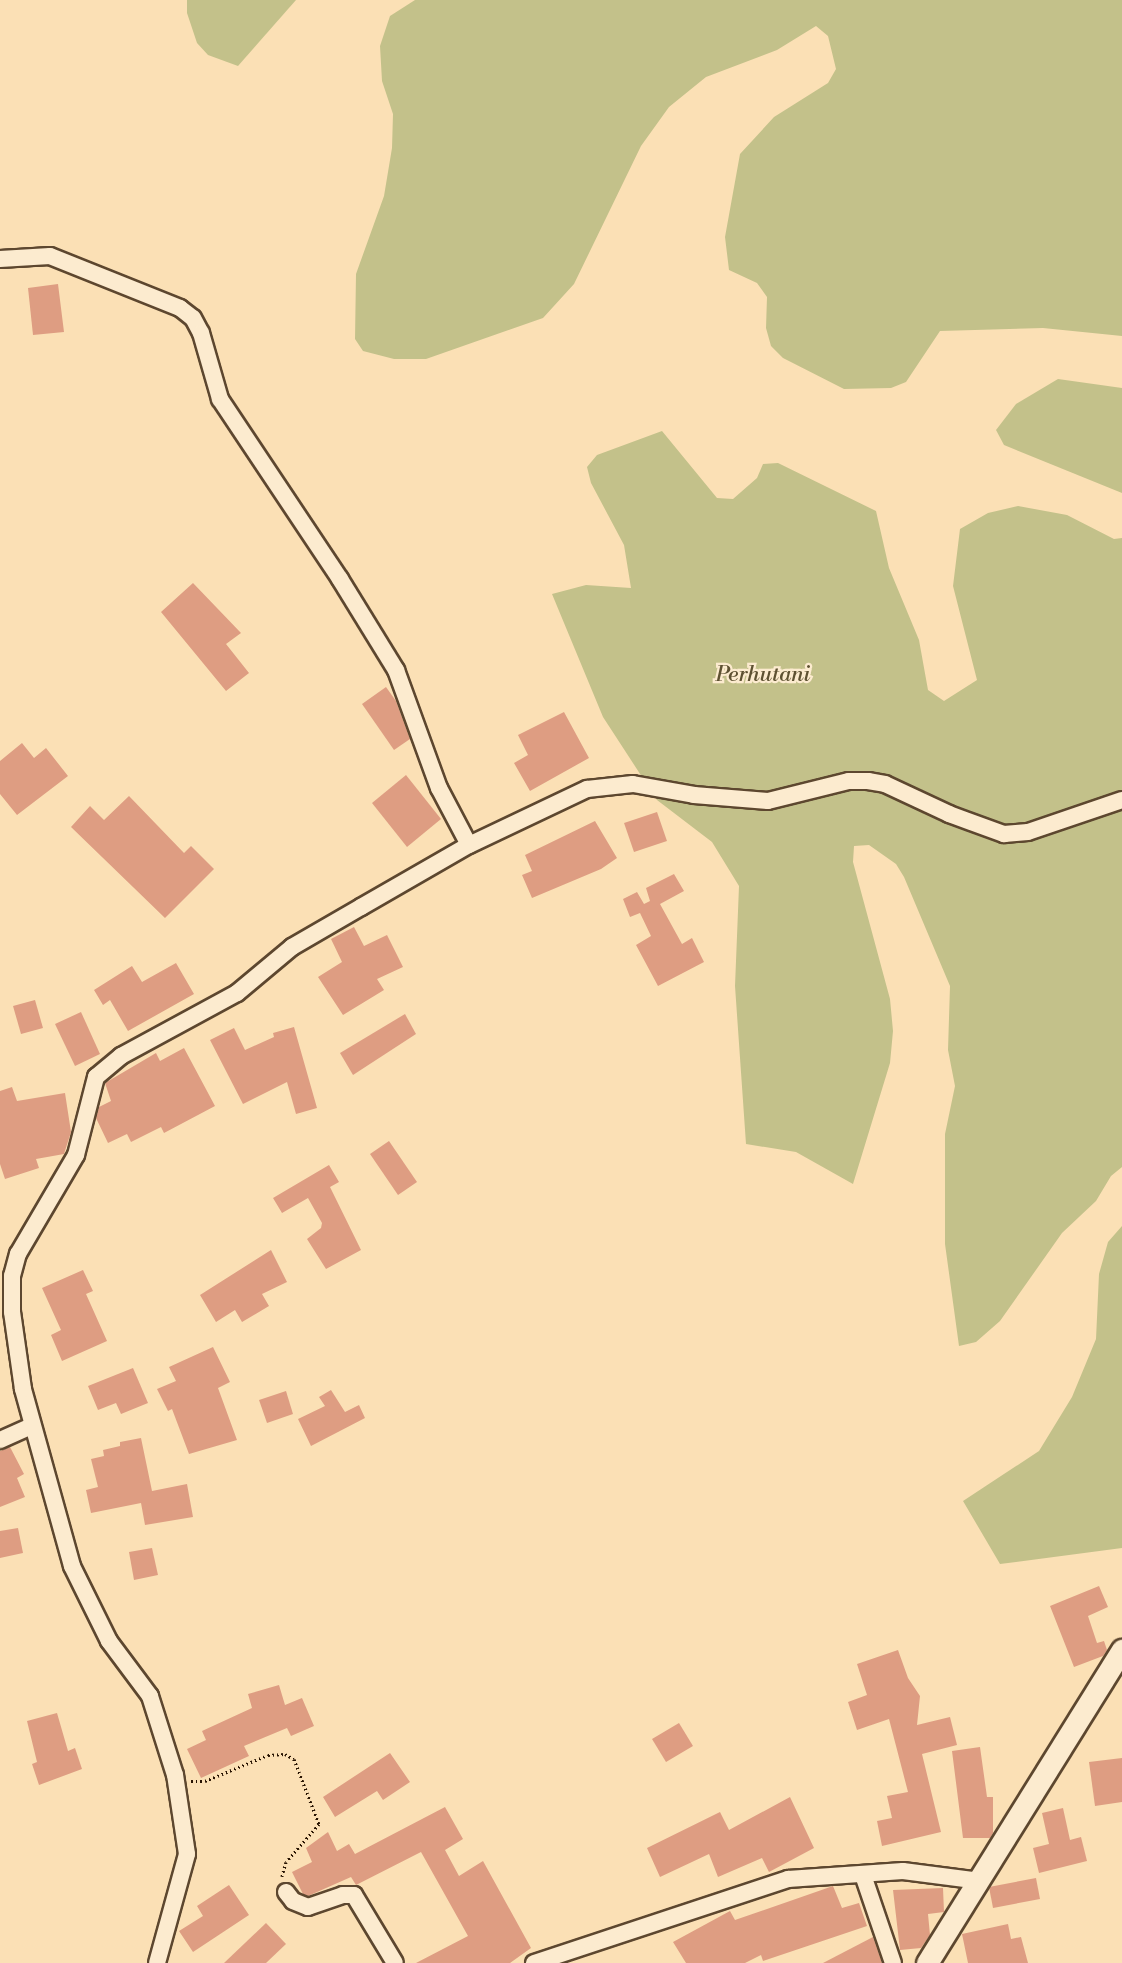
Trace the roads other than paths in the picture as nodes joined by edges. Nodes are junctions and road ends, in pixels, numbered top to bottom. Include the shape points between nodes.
1 (0, 259) edge
2 (1122, 800) edge
3 (469, 845) junction
4 (32, 1426) junction
5 (0, 1440) edge
6 (1122, 1650) edge
7 (863, 1875) junction
8 (980, 1881) junction
9 (286, 1892) road end
10 (165, 1959) edge
11 (395, 1963) edge
12 (534, 1963) edge
13 (893, 1963) edge
14 (927, 1963) edge

1 - 3 street via 50,256 180,308 193,318 220,399 396,670 439,788
2 - 3 street via 1028,832 1004,834 885,784 849,782 768,801 615,784 587,789
3 - 4 street via 292,947 237,993 121,1056 96,1077 76,1155 18,1254 12,1276 12,1312
4 - 5 street
4 - 10 street via 80,1586 109,1641 150,1696 175,1775 187,1854
6 - 8 street
7 - 8 street via 932,1872
7 - 12 street via 788,1879
7 - 13 street
8 - 14 street
9 - 11 street via 293,1901 308,1907 354,1895

